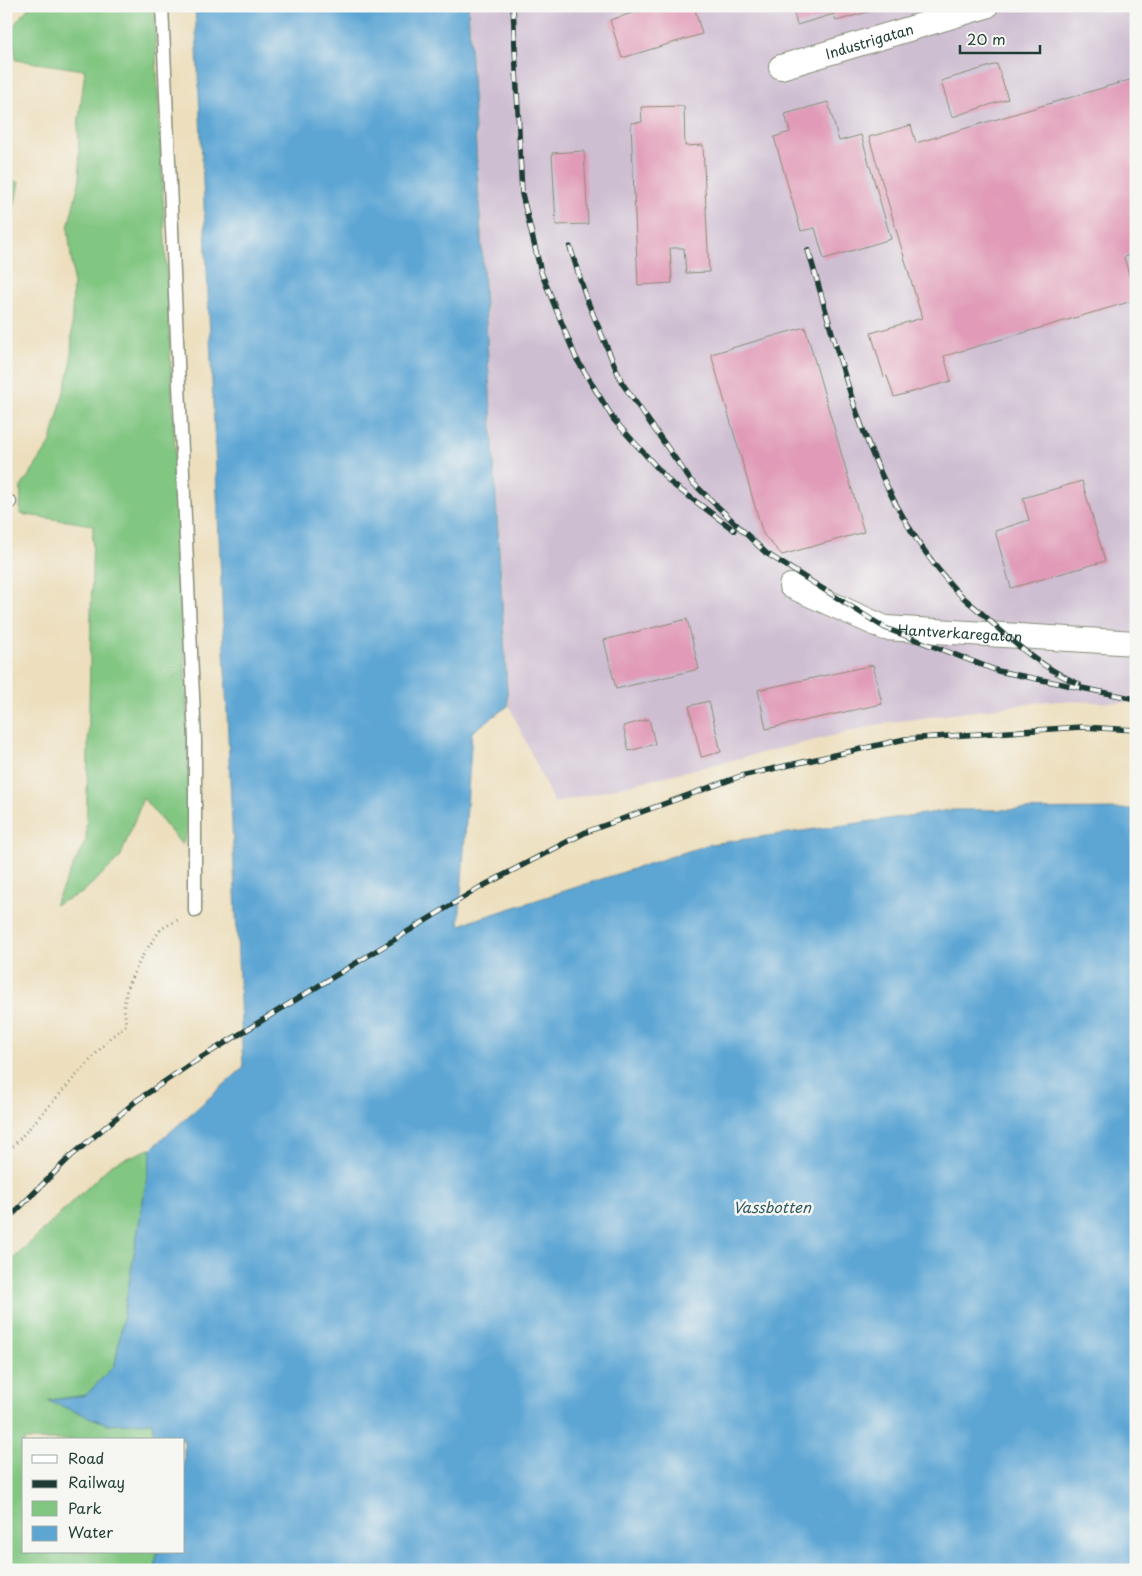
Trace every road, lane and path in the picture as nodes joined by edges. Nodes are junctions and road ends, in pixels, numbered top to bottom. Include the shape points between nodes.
1 (162, 6) edge
2 (986, 6) edge
3 (781, 66) dead end
4 (791, 586) dead end
5 (1136, 643) edge
6 (195, 911) joint
7 (6, 1154) edge

1 - 6 lane via 195,740
2 - 3 street, Industrigatan
4 - 5 street, Hantverkaregatan via 885,628
6 - 7 path via 161,929 144,953 127,987 126,1026 110,1038

